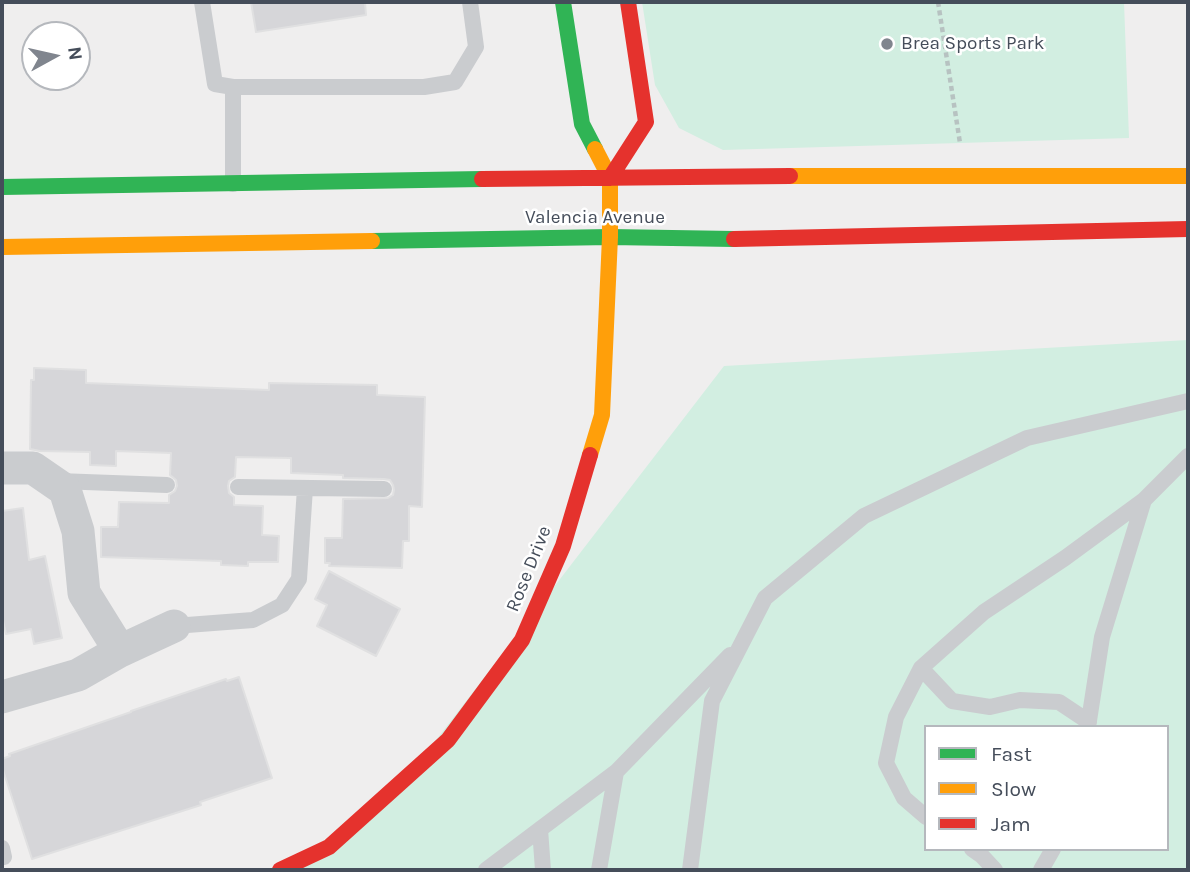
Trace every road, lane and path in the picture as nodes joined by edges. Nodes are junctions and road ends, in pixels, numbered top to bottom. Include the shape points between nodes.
1 (202, 2) edge
2 (470, 2) edge
3 (563, 2) edge
4 (628, 2) edge
5 (938, 2) edge
6 (233, 87) junction
7 (960, 146) dead end
8 (1188, 176) edge
9 (610, 178) junction
10 (233, 184) junction
11 (2, 187) edge
12 (1188, 229) edge
13 (610, 237) junction
14 (2, 247) edge
15 (1188, 401) edge
16 (1188, 456) edge
17 (2, 468) edge
18 (50, 480) junction
19 (167, 485) dead end
20 (238, 487) dead end
21 (305, 488) junction
22 (384, 489) dead end
23 (1144, 500) junction
24 (174, 626) joint
25 (742, 643) junction
26 (120, 651) junction
27 (921, 668) junction
28 (2, 697) edge
29 (1088, 724) edge
30 (616, 772) junction
31 (924, 815) edge
32 (540, 829) junction
33 (975, 851) edge
34 (1052, 851) edge
35 (280, 870) edge
36 (486, 870) edge
37 (543, 870) edge
38 (599, 870) edge
39 (691, 870) edge
40 (995, 870) edge
41 (1041, 870) edge

1 - 6 lane via 215,84
2 - 6 lane via 476,47 455,82 424,87
3 - 9 main road via 582,124
4 - 9 main road via 646,122
5 - 7 path
6 - 10 lane
8 - 9 main road, Valencia Avenue
9 - 10 main road, Valencia Avenue
9 - 13 main road, Rose Drive
10 - 11 main road, Valencia Avenue
12 - 13 main road, Valencia Avenue
13 - 14 main road, Valencia Avenue
13 - 35 main road, Rose Drive via 602,415 563,546 522,640 448,740 329,847
15 - 25 lane via 1027,438 864,516 765,598
16 - 23 lane
17 - 18 street via 33,468
18 - 19 lane
18 - 26 street via 65,490 78,531 84,593
20 - 21 lane
21 - 22 lane
21 - 24 lane via 299,579 282,605 253,620
23 - 27 lane via 984,612
23 - 29 lane via 1101,637
24 - 26 street
25 - 30 lane
25 - 39 lane via 712,701
26 - 28 street via 78,675
27 - 29 lane via 952,701 990,707 1020,700 1059,702
27 - 31 lane via 896,717 886,763 904,798
30 - 32 lane
30 - 38 lane
32 - 36 lane
32 - 37 lane
33 - 40 lane
34 - 41 lane

